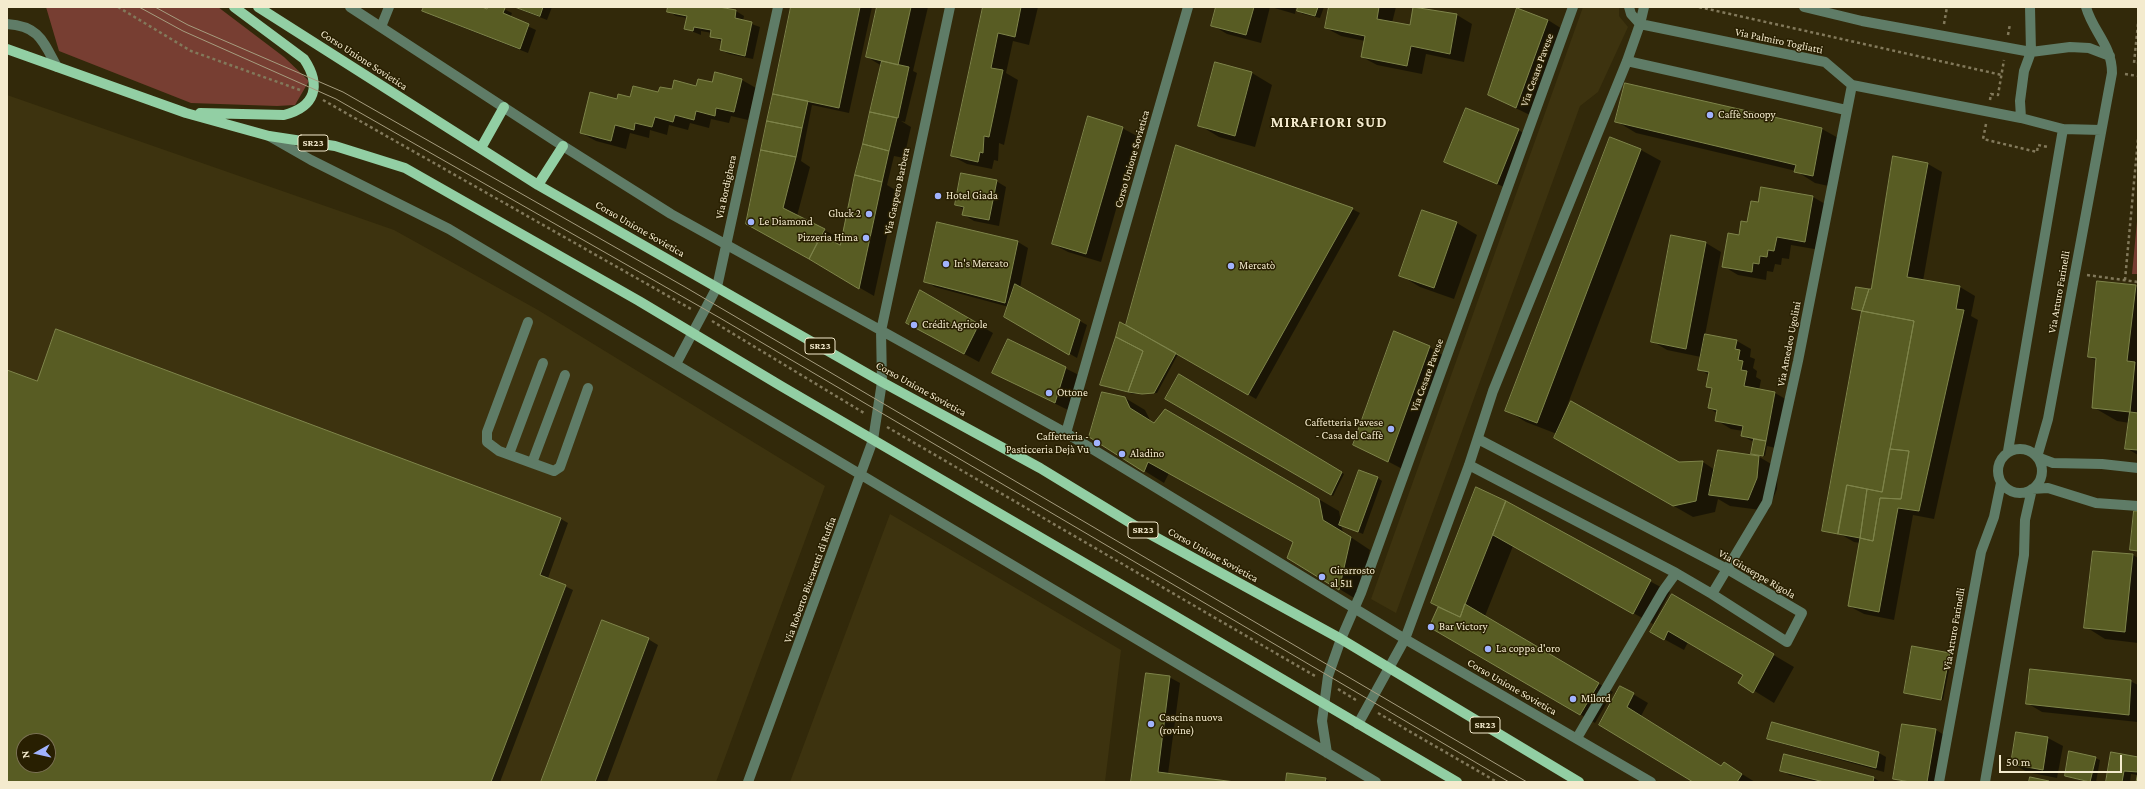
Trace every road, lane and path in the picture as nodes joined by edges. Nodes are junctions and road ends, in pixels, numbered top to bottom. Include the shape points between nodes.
1 (118, 7) edge
2 (234, 7) edge
3 (258, 7) edge
4 (350, 7) edge
5 (389, 7) edge
6 (778, 7) edge
7 (950, 7) edge
8 (1188, 7) edge
9 (1573, 7) edge
10 (1628, 7) edge
11 (1644, 7) edge
12 (1699, 7) edge
13 (1804, 7) edge
14 (2030, 7) edge
15 (2086, 7) edge
16 (7, 24) edge
17 (1640, 24) junction
18 (2138, 24) edge
19 (381, 27) junction
20 (7, 49) edge
21 (2031, 52) junction
22 (2110, 56) junction
23 (1626, 61) junction
24 (2138, 63) edge
25 (57, 67) junction
26 (2002, 75) dead end
27 (1852, 85) junction
28 (312, 94) junction
29 (504, 107) junction
30 (1846, 110) junction
31 (186, 113) junction
32 (2021, 118) junction
33 (2063, 129) junction
34 (2101, 130) junction
35 (269, 136) junction
36 (2138, 139) edge
37 (563, 146) junction
38 (481, 148) junction
39 (538, 186) junction
40 (726, 244) junction
41 (2075, 273) junction
42 (2125, 280) junction
43 (2138, 282) edge
44 (717, 288) junction
45 (702, 315) junction
46 (528, 322) dead end
47 (881, 331) junction
48 (694, 333) junction
49 (543, 362) dead end
50 (676, 364) junction
51 (565, 375) dead end
52 (882, 382) junction
53 (588, 388) dead end
54 (876, 421) junction
55 (1066, 432) junction
56 (1478, 439) junction
57 (873, 440) junction
58 (2008, 451) junction
59 (509, 454) junction
60 (2037, 457) junction
61 (532, 463) junction
62 (1469, 465) junction
63 (2138, 468) edge
64 (862, 475) junction
65 (2001, 483) junction
66 (2032, 489) junction
67 (2138, 506) edge
68 (1727, 569) junction
69 (1676, 573) junction
70 (1712, 594) junction
71 (1356, 609) junction
72 (1341, 639) junction
73 (1405, 639) junction
74 (1390, 668) junction
75 (1327, 683) junction
76 (1324, 704) junction
77 (1368, 707) junction
78 (1358, 724) junction
79 (1577, 738) junction
80 (1327, 753) junction
81 (748, 782) edge
82 (1376, 782) edge
83 (1457, 782) edge
84 (1496, 782) edge
85 (1579, 782) edge
86 (1651, 782) edge
87 (1939, 782) edge
88 (1985, 782) edge

1 - 28 path via 191,51
2 - 28 main road via 304,59 312,74
3 - 38 main road, Corso Unione Sovietica / SR23
4 - 19 street, Corso Unione Sovietica
5 - 19 street
6 - 40 street, Via Bordighera
7 - 47 street, Via Gaspero Barbera
8 - 55 street, Corso Unione Sovietica
9 - 71 street, Via Cesare Pavese
10 - 17 street
11 - 17 street
12 - 26 path
13 - 21 street via 1862,21
14 - 21 street
15 - 22 street, Via Arturo Farinelli via 2091,22 2105,42
16 - 25 street via 19,25 39,35
17 - 23 street
17 - 27 street, Via Palmiro Togliatti via 1825,62
18 - 24 path via 2134,63
19 - 29 street, Corso Unione Sovietica
20 - 25 main road, SR23
21 - 22 street via 2053,48 2089,48
21 - 32 street via 2024,70 2020,101
22 - 34 street, Via Arturo Farinelli via 2112,73
23 - 30 street
23 - 56 street via 1493,391
25 - 31 main road, SR23
27 - 30 street, Via Amedeo Ugolini
27 - 32 street, Via Palmiro Togliatti
28 - 31 main road via 307,104 297,111 284,115
28 - 45 path
29 - 37 street, Corso Unione Sovietica
29 - 38 main road
30 - 68 street, Via Amedeo Ugolini via 1798,361 1767,502
31 - 35 main road, SR23
32 - 33 street
33 - 34 street
33 - 58 street, Via Arturo Farinelli
34 - 41 street, Via Arturo Farinelli
35 - 48 main road, SR23 via 335,146 405,168
35 - 50 street via 311,160 449,229
36 - 42 path
37 - 39 main road
37 - 40 street, Corso Unione Sovietica via 671,214
38 - 39 main road, Corso Unione Sovietica / SR23
39 - 44 main road, Corso Unione Sovietica / SR23
40 - 44 street, Via Bordighera
40 - 47 street, Corso Unione Sovietica
41 - 42 path
41 - 60 street, Via Arturo Farinelli via 2048,419
42 - 43 path
44 - 45 street, Via Bordighera
44 - 52 main road, Corso Unione Sovietica / SR23
45 - 48 street, Via Bordighera
45 - 54 path
46 - 59 street via 487,432 487,442 490,446
47 - 52 street, Via Gaspero Barbera
47 - 55 street, Corso Unione Sovietica
48 - 50 street, Via Bordighera
48 - 57 main road, SR23
49 - 59 street
50 - 64 street
51 - 61 street
52 - 54 street, Via Roberto Biscaretti di Ruffia
52 - 72 main road, Corso Unione Sovietica / SR23 via 1040,468 1138,527
53 - 61 street via 560,467 554,471
54 - 57 street, Via Roberto Biscaretti di Ruffia
54 - 75 path
55 - 71 street, Corso Unione Sovietica
56 - 62 street
56 - 68 street, Via Giuseppe Rigola
57 - 64 street, Via Roberto Biscaretti di Ruffia
57 - 76 main road, SR23
58 - 60 street via 2016,448 2025,449 2032,451
58 - 65 street, Via Arturo Farinelli via 1997,467
59 - 61 street
60 - 63 street via 2053,463
60 - 66 street, Via Arturo Farinelli via 2041,462 2041,478
62 - 69 street, Via Giuseppe Rigola
62 - 73 street
64 - 80 street
64 - 81 street, Via Roberto Biscaretti di Ruffia
65 - 66 street via 2015,493 2024,493
65 - 87 street, Via Arturo Farinelli via 1994,517 1981,552
66 - 67 street via 2048,488 2096,503
66 - 88 street, Via Arturo Farinelli via 2025,520 2024,555
68 - 70 street, Via Amedeo Ugolini
68 - 70 street, Via Giuseppe Rigola via 1802,613 1787,642
69 - 70 street, Via Giuseppe Rigola
69 - 79 street
71 - 72 street, Via Cesare Pavese
71 - 73 street, Corso Unione Sovietica
72 - 74 main road, Corso Unione Sovietica / SR23
72 - 75 street, Via Cesare Pavese
73 - 74 street
73 - 79 street, Corso Unione Sovietica
74 - 77 street
74 - 85 main road, Corso Unione Sovietica / SR23
75 - 76 street, Via Cesare Pavese
75 - 77 path
76 - 78 main road, SR23
76 - 80 street, Via Cesare Pavese via 1322,721
77 - 78 street
77 - 84 path
78 - 83 main road, SR23
79 - 86 street, Corso Unione Sovietica
80 - 82 street

